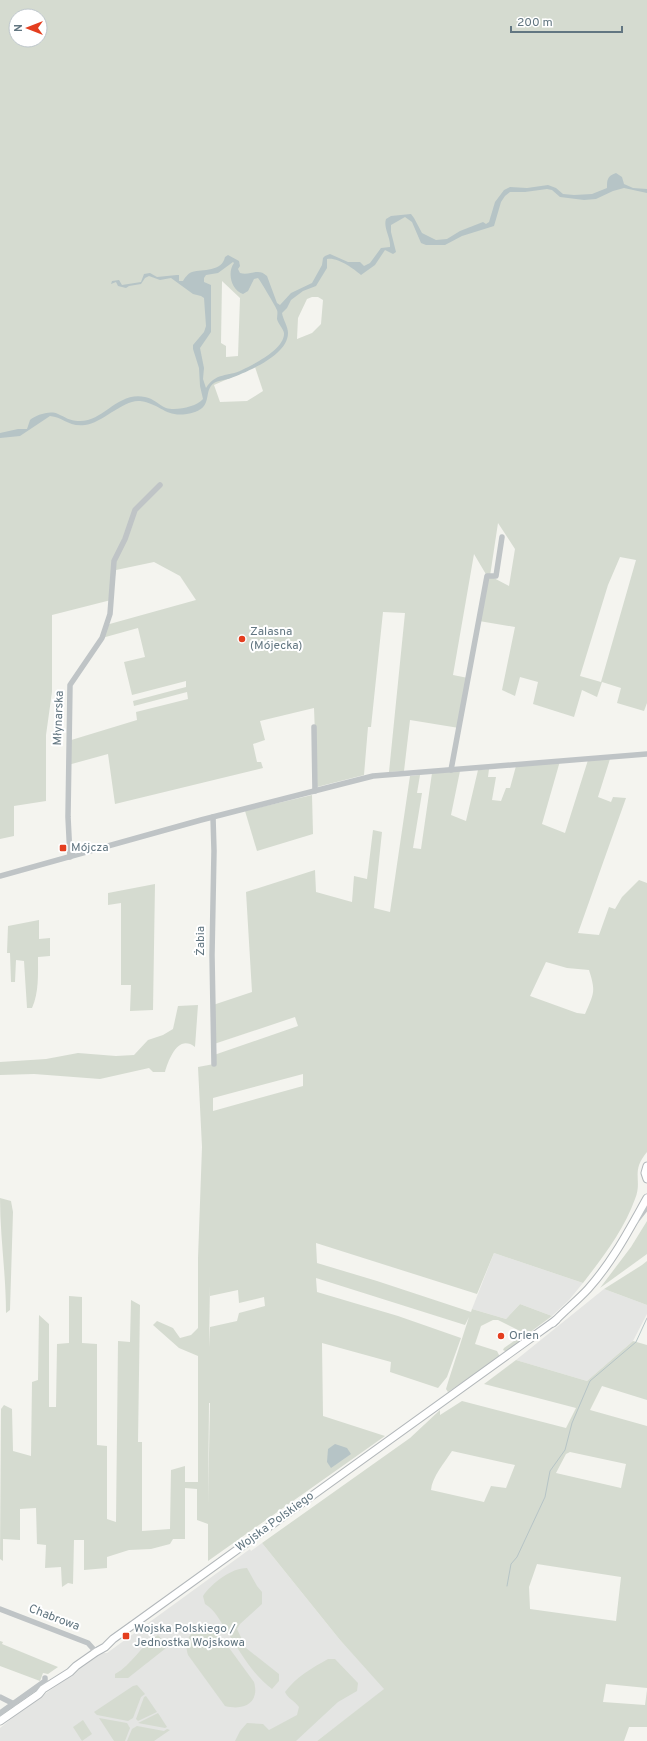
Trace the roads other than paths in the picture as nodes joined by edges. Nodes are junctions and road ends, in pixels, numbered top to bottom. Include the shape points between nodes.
1 (160, 485) dead end
2 (502, 537) dead end
3 (314, 727) dead end
4 (647, 754) edge
5 (451, 770) junction
6 (315, 791) junction
7 (213, 817) junction
8 (70, 857) junction
9 (0, 876) edge
10 (214, 1064) dead end
11 (647, 1166) edge
12 (647, 1179) edge
13 (647, 1190) edge
14 (647, 1198) edge
15 (644, 1208) edge
16 (0, 1609) edge
17 (96, 1652) junction
18 (45, 1678) dead end
19 (0, 1697) edge
20 (14, 1704) junction
21 (0, 1713) edge
22 (0, 1721) edge

1 - 8 street, Młynarska via 136,510 114,561 110,614 102,638 70,685
2 - 5 street via 496,576 487,576
3 - 6 street
4 - 5 street
5 - 6 street via 373,776
6 - 7 street
7 - 8 street
7 - 10 street, Żabia
8 - 9 street
11 - 12 main road
13 - 15 main road
14 - 15 main road
15 - 17 main road, Wojska Polskiego via 599,1276 572,1306 531,1342
16 - 17 street, Chabrowa via 88,1643
17 - 22 main road, Wojska Polskiego
18 - 20 street via 45,1681
19 - 20 street
20 - 21 street

